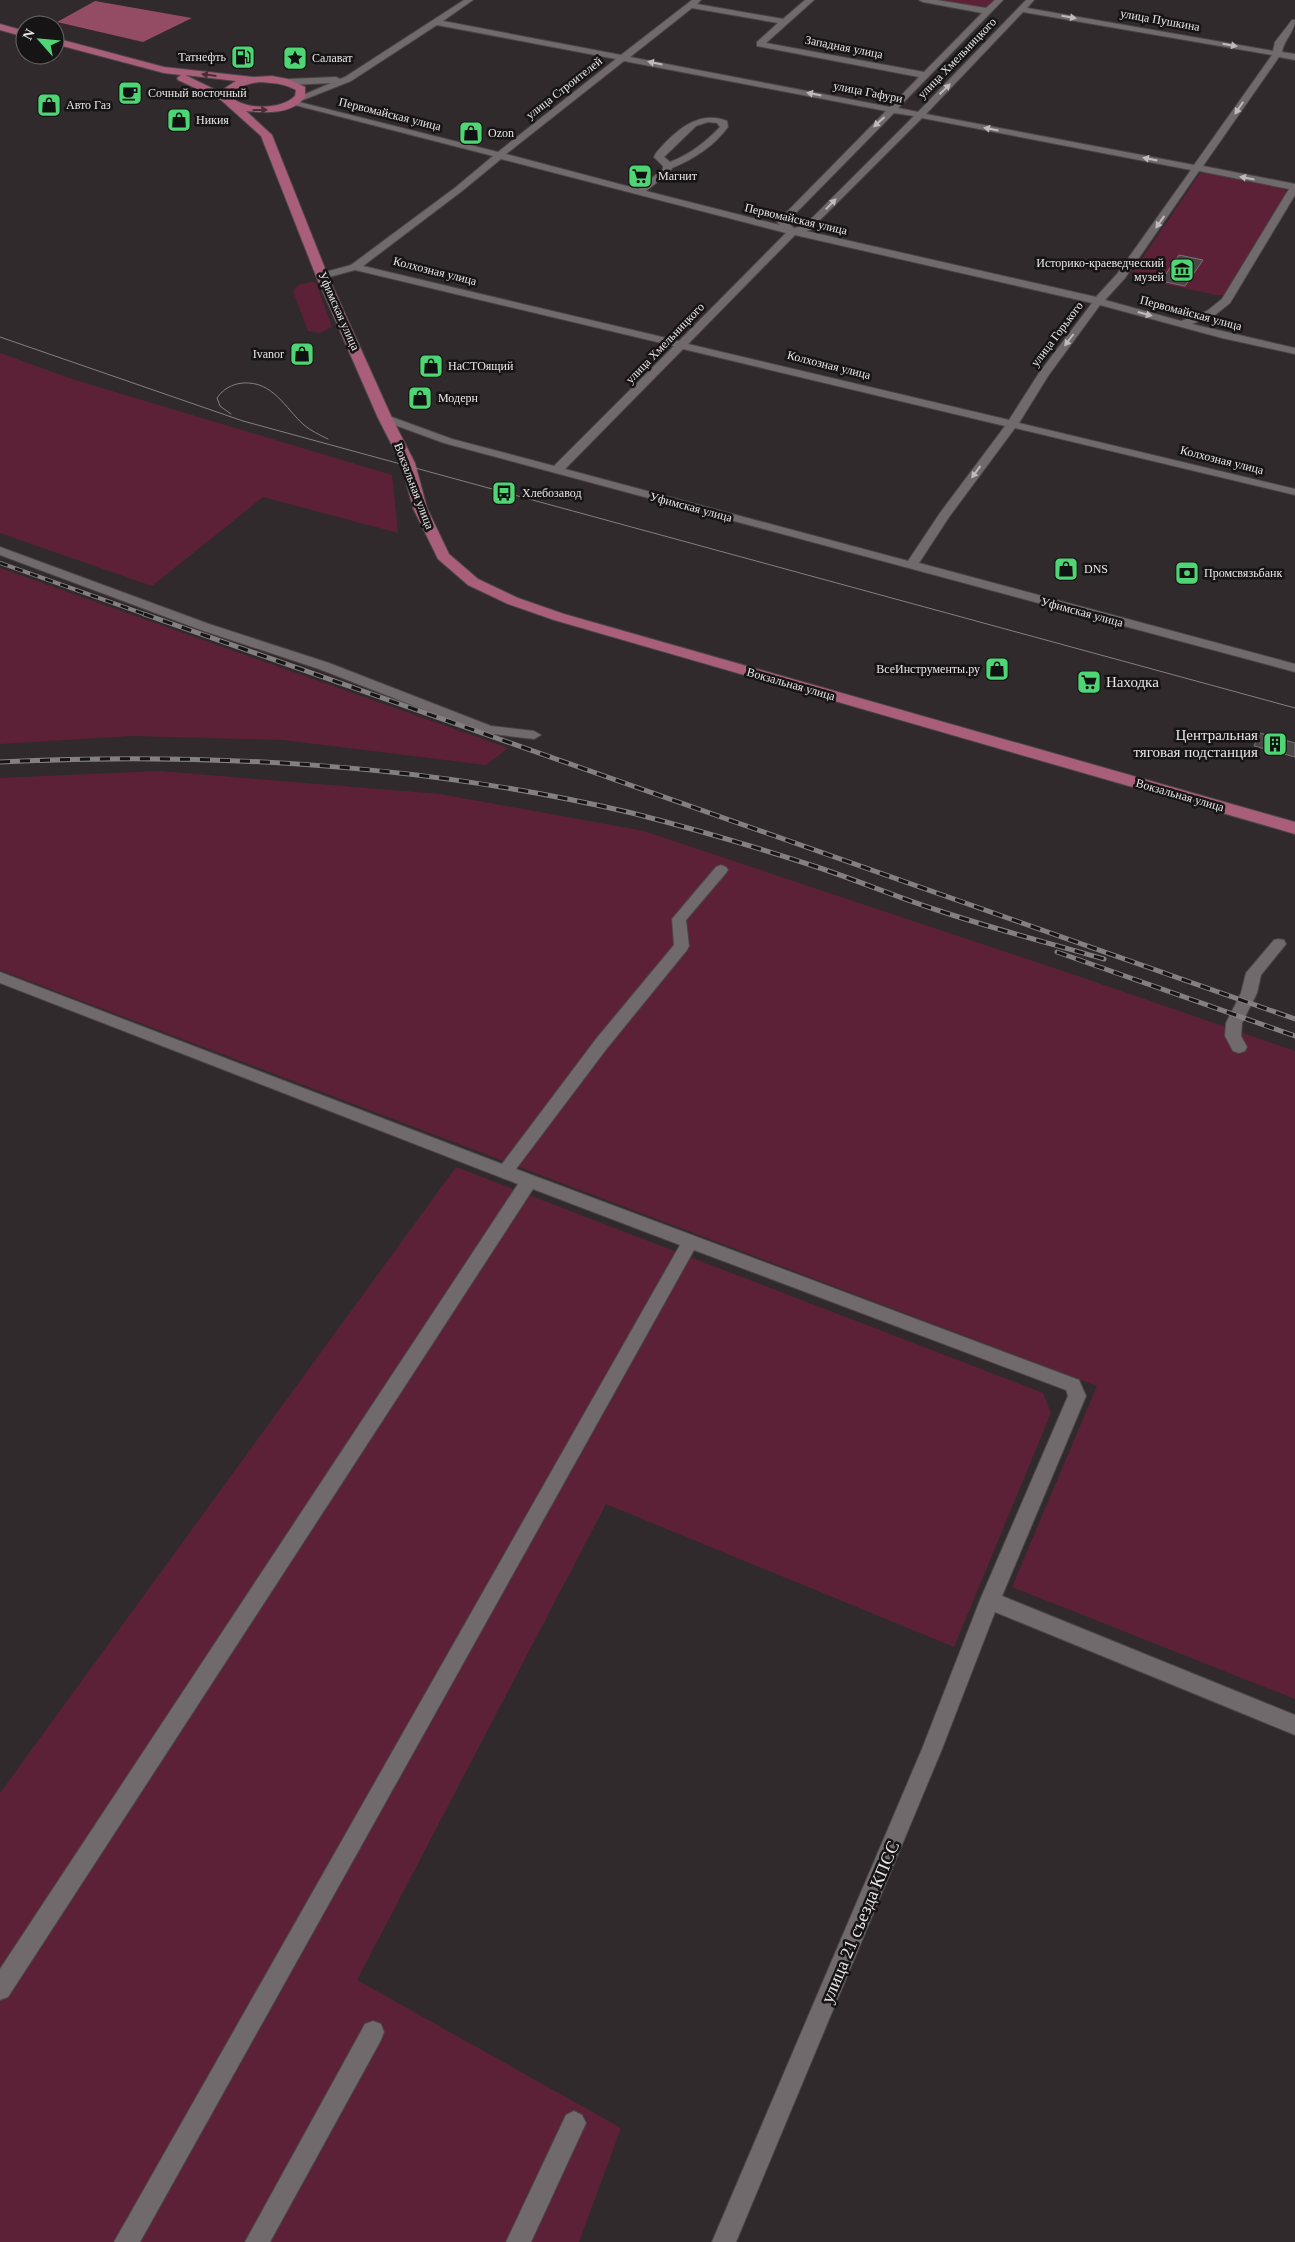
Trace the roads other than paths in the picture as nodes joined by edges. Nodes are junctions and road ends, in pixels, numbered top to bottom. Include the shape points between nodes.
1 (469, 0) edge
2 (810, 0) edge
3 (923, 0) edge
4 (999, 0) edge
5 (1031, 0) edge
6 (694, 2) edge
7 (1042, 2) dead end
8 (1021, 9) junction
9 (987, 11) junction
10 (436, 22) junction
11 (784, 22) junction
12 (1295, 22) edge
13 (0, 27) edge
14 (15, 31) edge
15 (1270, 41) dead end
16 (1283, 43) junction
17 (65, 44) edge
18 (1277, 54) junction
19 (624, 57) junction
20 (1295, 57) edge
21 (164, 70) junction
22 (924, 75) junction
23 (253, 80) junction
24 (348, 80) junction
25 (290, 82) junction
26 (228, 101) junction
27 (295, 102) junction
28 (893, 110) junction
29 (918, 115) junction
30 (272, 127) junction
31 (500, 156) junction
32 (668, 166) junction
33 (1198, 168) junction
34 (1295, 187) edge
35 (638, 193) junction
36 (792, 232) junction
37 (356, 267) junction
38 (322, 276) junction
39 (1098, 301) junction
40 (1182, 324) junction
41 (680, 344) junction
42 (1295, 351) edge
43 (385, 418) junction
44 (1012, 424) junction
45 (555, 470) junction
46 (1295, 492) edge
47 (0, 551) edge
48 (910, 566) junction
49 (1295, 668) edge
50 (534, 734) dead end
51 (1295, 828) edge
52 (721, 870) dead end
53 (1279, 944) dead end
54 (0, 977) edge
55 (1239, 1047) dead end
56 (505, 1172) junction
57 (529, 1181) junction
58 (690, 1242) junction
59 (990, 1600) junction
60 (1295, 1725) edge
61 (0, 1989) edge
62 (373, 2032) dead end
63 (574, 2123) dead end
64 (126, 2242) edge
65 (256, 2242) edge
66 (518, 2242) edge
67 (724, 2242) edge

1 - 10 street
2 - 11 street
3 - 9 street
4 - 9 street, улица Хмельницкого
5 - 7 street
5 - 8 street, улица Хмельницкого
6 - 11 street
6 - 19 street, улица Строителей
8 -> 18 street, улица Пушкина
29 -> 8 street, улица Хмельницкого
9 - 22 street, улица Хмельницкого
10 - 19 street, улица Гафури
10 - 24 street
11 - 22 street, Западная улица via 760,44
12 - 16 street, улица Горького
13 - 14 main road
15 - 16 street
16 - 18 street, улица Горького
17 - 21 main road
18 - 20 street, улица Пушкина
18 -> 33 street, улица Горького
28 -> 19 street, улица Гафури
19 - 31 street, улица Строителей
23 -> 21 main road
21 - 26 main road
22 - 28 street, улица Хмельницкого
23 - 25 main road
23 - 26 main road via 226,93
24 - 25 street
24 - 27 street
25 - 27 main road via 301,89
26 -> 27 main road via 247,110
26 - 30 main road
27 - 30 main road
27 - 31 street, Первомайская улица
28 - 29 street, улица Гафури
28 -> 36 street, улица Хмельницкого via 782,222
33 -> 29 street, улица Гафури
36 -> 29 street, улица Хмельницкого via 808,228
30 - 38 main road, Уфимская улица
31 - 35 street, Первомайская улица
31 - 37 street, улица Строителей
32 - 32 street via 659,157 660,153 693,124 712,119 724,123 720,132 704,147 685,160
32 - 35 street
34 -> 33 street, улица Гафури
33 -> 39 street, улица Горького via 1121,276
34 - 40 street via 1226,301 1211,313
35 - 36 street, Первомайская улица
36 - 39 street, Первомайская улица
36 - 41 street, улица Хмельницкого
37 - 38 street, улица Строителей
37 - 41 street, Колхозная улица
38 - 43 main road, Уфимская улица
39 -> 40 street, Первомайская улица
39 -> 44 street, улица Горького via 1043,375
40 - 42 street, Первомайская улица
41 - 44 street, Колхозная улица
41 - 45 street, улица Хмельницкого
43 - 45 street, Уфимская улица via 448,441
43 - 51 main road, Вокзальная улица via 408,464 420,508 443,556 473,582 513,602
44 - 46 street, Колхозная улица
44 -> 48 street, улица Горького
45 - 48 street, Уфимская улица
47 - 50 street via 205,627 324,666 489,730
48 - 49 street, Уфимская улица
52 - 56 street via 679,919 682,946 602,1043
53 - 55 street via 1254,973 1249,993 1234,1023 1233,1036
54 - 56 street, улица 21 съезда КПСС
56 - 57 street, улица 21 съезда КПСС
57 - 58 street, улица 21 съезда КПСС
57 - 61 street
58 - 59 street, улица 21 съезда КПСС via 1073,1385 1077,1396
58 - 64 street
59 - 60 street
59 - 67 street, улица 21 съезда КПСС via 928,1758
62 - 65 street
63 - 66 street

